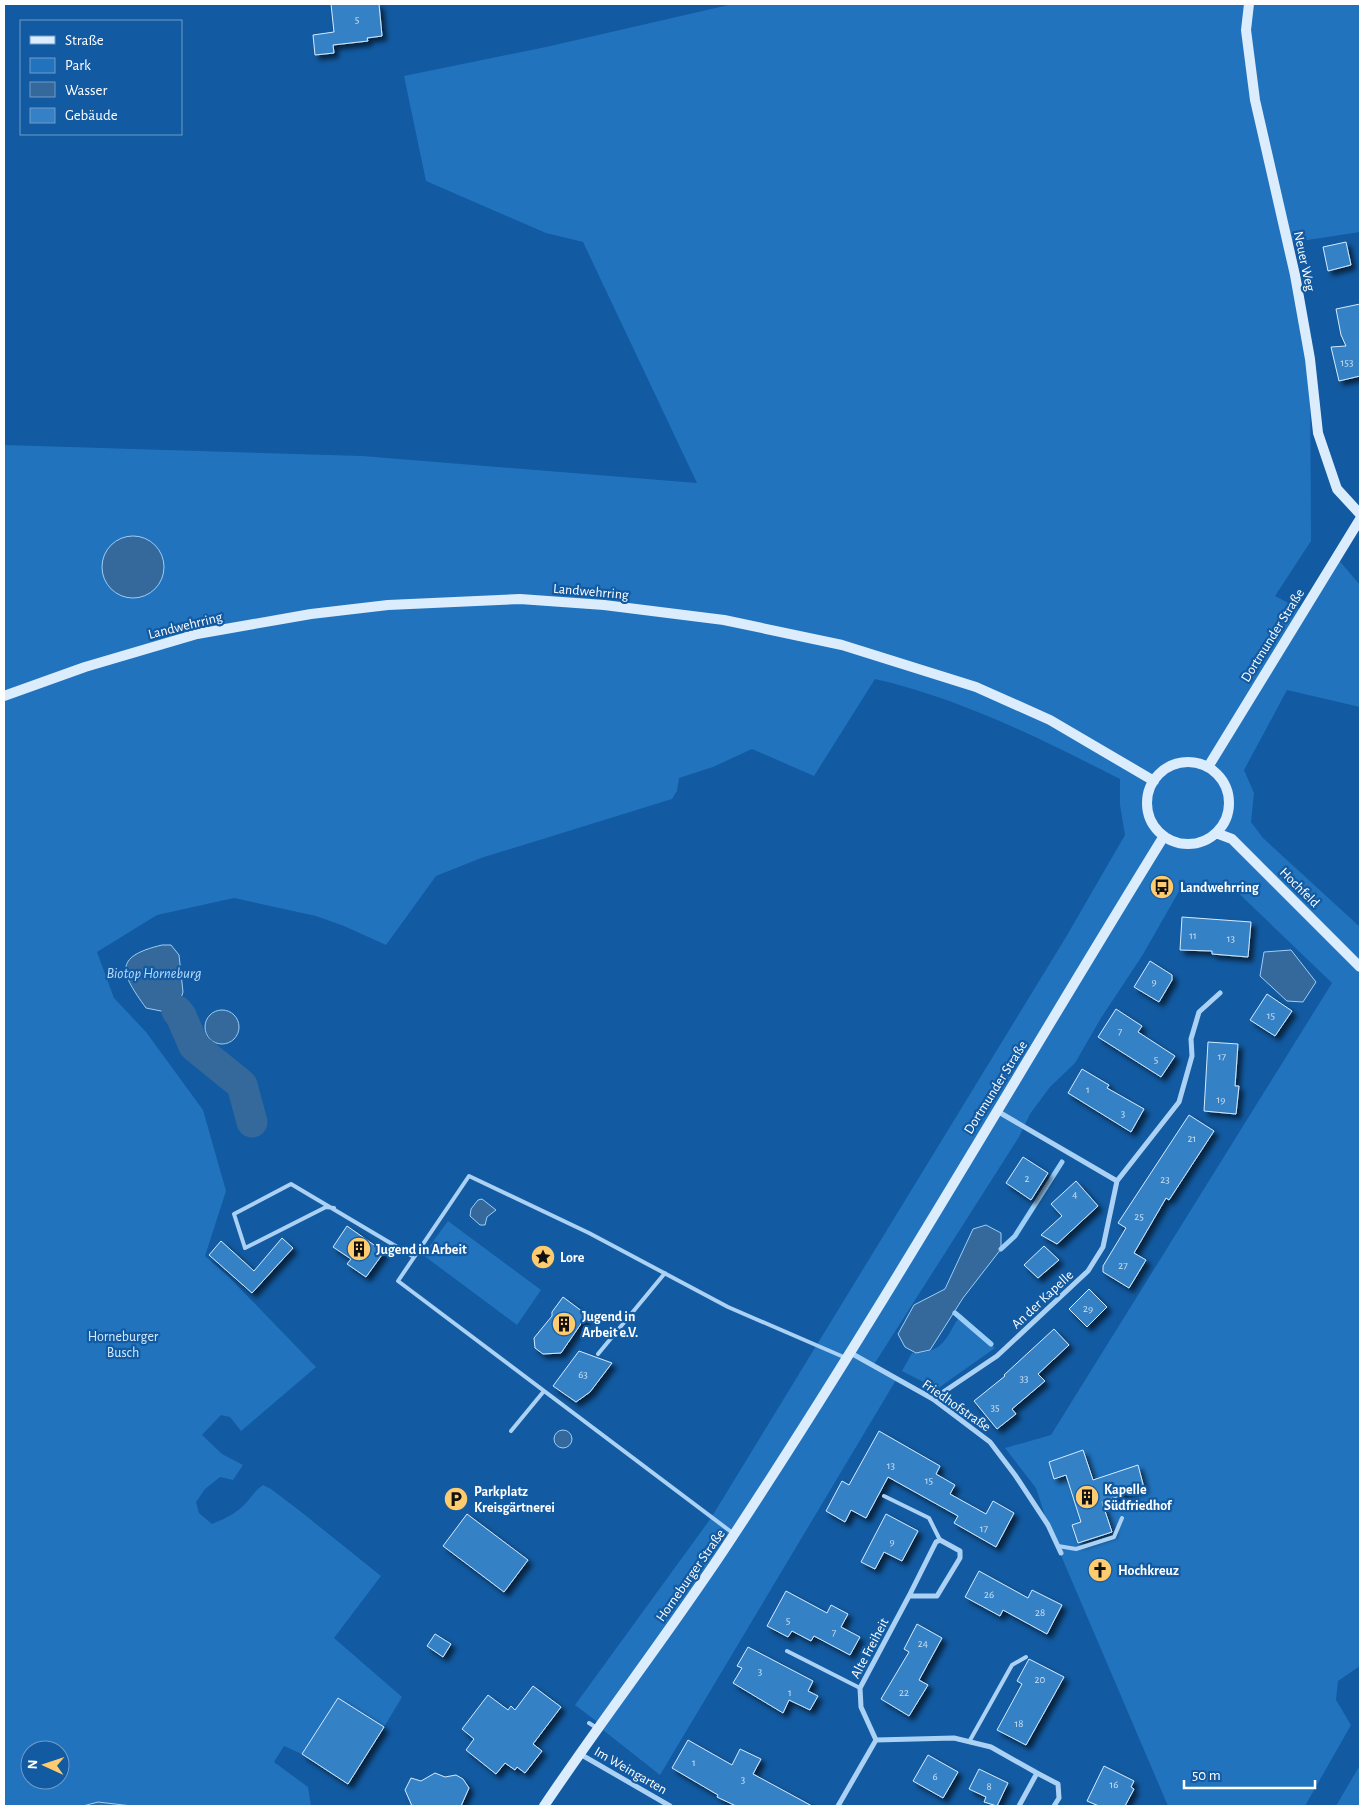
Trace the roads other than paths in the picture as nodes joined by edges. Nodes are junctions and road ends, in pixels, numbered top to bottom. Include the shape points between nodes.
1 (1249, 4) edge
2 (1360, 514) edge
3 (1360, 519) edge
4 (4, 696) edge
5 (1208, 767) junction
6 (1154, 781) junction
7 (1216, 833) junction
8 (1164, 836) junction
9 (1360, 967) edge
10 (1220, 993) dead end
11 (997, 1111) junction
12 (1117, 1181) junction
13 (334, 1208) junction
14 (414, 1256) junction
15 (665, 1272) junction
16 (598, 1354) dead end
17 (847, 1355) junction
18 (544, 1391) junction
19 (933, 1399) junction
20 (512, 1431) dead end
21 (884, 1496) dead end
22 (1122, 1518) dead end
23 (734, 1535) junction
24 (940, 1540) junction
25 (1058, 1546) junction
26 (1061, 1553) dead end
27 (909, 1596) junction
28 (787, 1651) dead end
29 (1026, 1657) dead end
30 (860, 1688) junction
31 (876, 1740) junction
32 (969, 1742) junction
33 (580, 1754) junction
34 (1037, 1773) junction
35 (544, 1806) edge
36 (670, 1806) edge
37 (838, 1806) edge
38 (1020, 1806) edge
39 (1054, 1806) edge

1 - 2 street, Neuer Weg via 1246,30 1255,100 1295,275 1310,359 1318,433 1339,494
3 - 5 street, Dortmunder Straße
4 - 6 street, Landwehrring via 85,667 197,634 311,614 378,606 520,599 604,605 724,620 842,645 976,687 1050,720
5 - 6 street via 1197,763 1178,763 1162,771
5 - 7 street via 1218,775 1229,798 1224,823
6 - 8 street via 1148,792 1147,804 1155,828
7 - 8 street via 1191,844
7 - 9 street, Hochfeld via 1232,839
8 - 11 street, Dortmunder Straße
10 - 12 street, An der Kapelle via 1199,1012 1191,1039 1192,1056 1179,1102
11 - 12 street
11 - 17 street, Dortmunder Straße
12 - 19 street, An der Kapelle via 1103,1247 1088,1271 997,1356
13 - 13 lane via 291,1184 234,1214 245,1248 326,1207
13 - 14 lane
14 - 15 lane via 469,1176
14 - 18 lane via 398,1281
15 - 16 lane
15 - 17 lane via 728,1307
17 - 19 street, Friedhofstraße
17 - 23 street, Horneburger Straße
18 - 20 lane
18 - 23 lane
19 - 25 street, Friedhofstraße via 990,1442 1020,1482
21 - 24 lane via 930,1518
22 - 25 lane via 1114,1538 1076,1549
23 - 33 street, Horneburger Straße via 691,1600 593,1725
24 - 27 street, Alte Freiheit via 936,1542
24 - 27 street via 960,1551 960,1558 937,1596
25 - 26 street, Friedhofstraße
27 - 30 street, Alte Freiheit
28 - 30 lane
29 - 32 lane via 1012,1665
30 - 31 street, Alte Freiheit via 861,1707
31 - 32 street via 954,1738
31 - 37 street
32 - 34 street via 991,1747
33 - 35 street, Horneburger Straße
33 - 36 street, Im Weingarten
34 - 38 street
34 - 39 street via 1058,1784 1059,1798

